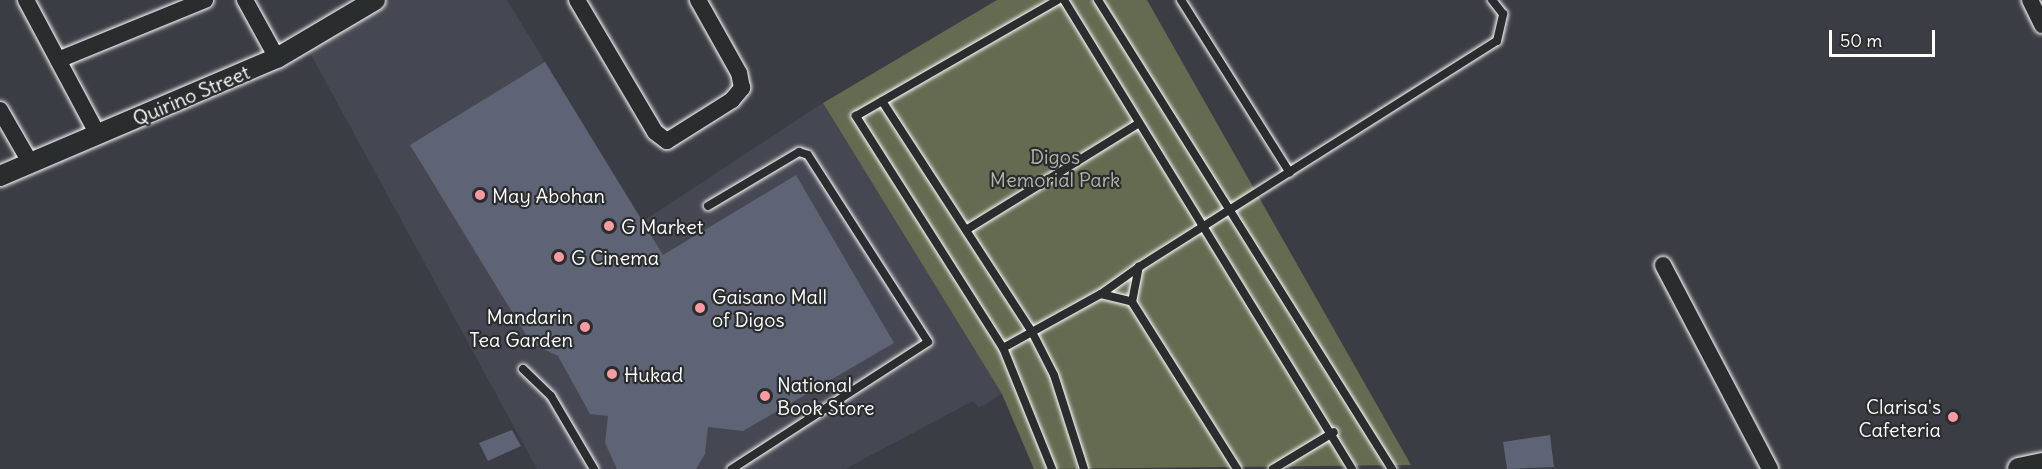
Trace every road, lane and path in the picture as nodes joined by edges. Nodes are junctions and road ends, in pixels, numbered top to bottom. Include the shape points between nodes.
1 (26, 0) edge
2 (205, 0) edge
3 (245, 0) edge
4 (375, 0) edge
5 (577, 0) edge
6 (698, 0) edge
7 (1058, 0) edge
8 (1064, 0) edge
9 (1098, 0) edge
10 (1181, 0) edge
11 (1492, 0) edge
12 (2030, 0) edge
13 (2042, 25) edge
14 (277, 58) junction
15 (58, 60) junction
16 (882, 102) junction
17 (0, 110) edge
18 (1139, 123) junction
19 (98, 135) junction
20 (31, 164) junction
21 (1290, 173) junction
22 (0, 176) edge
23 (708, 206) dead end
24 (1231, 211) junction
25 (1205, 227) junction
26 (966, 230) junction
27 (1663, 265) dead end
28 (1139, 267) junction
29 (1101, 294) junction
30 (1132, 302) junction
31 (1032, 332) junction
32 (1004, 348) junction
33 (523, 369) dead end
34 (1334, 432) junction
35 (744, 466) edge
36 (594, 469) edge
37 (732, 469) edge
38 (1052, 469) edge
39 (1084, 469) edge
40 (1237, 469) edge
41 (1273, 469) edge
42 (1352, 469) edge
43 (1392, 469) edge
44 (1770, 469) edge

1 - 15 street
2 - 15 street
3 - 14 street
4 - 14 street, Quirino Street
5 - 6 street via 655,132 667,141 732,100 742,88 739,73
7 - 16 lane
8 - 18 lane
9 - 24 lane
10 - 21 lane
11 - 21 lane via 1503,14 1497,41
12 - 13 street
14 - 19 street, Quirino Street
15 - 19 street
16 - 26 lane
16 - 32 lane via 856,116
17 - 20 street
18 - 25 lane
18 - 26 lane
19 - 20 street, Quirino Street
20 - 22 street, Quirino Street
21 - 24 lane
23 - 35 lane via 799,152 808,155 928,342
24 - 25 lane
24 - 43 lane
25 - 28 lane
25 - 34 lane
26 - 31 lane
27 - 44 street
28 - 29 lane
28 - 30 lane
29 - 30 lane
29 - 31 lane
30 - 40 lane
31 - 32 lane
31 - 39 lane via 1054,375
32 - 38 lane
33 - 36 lane via 551,396
34 - 41 lane
34 - 42 lane
35 - 37 lane

